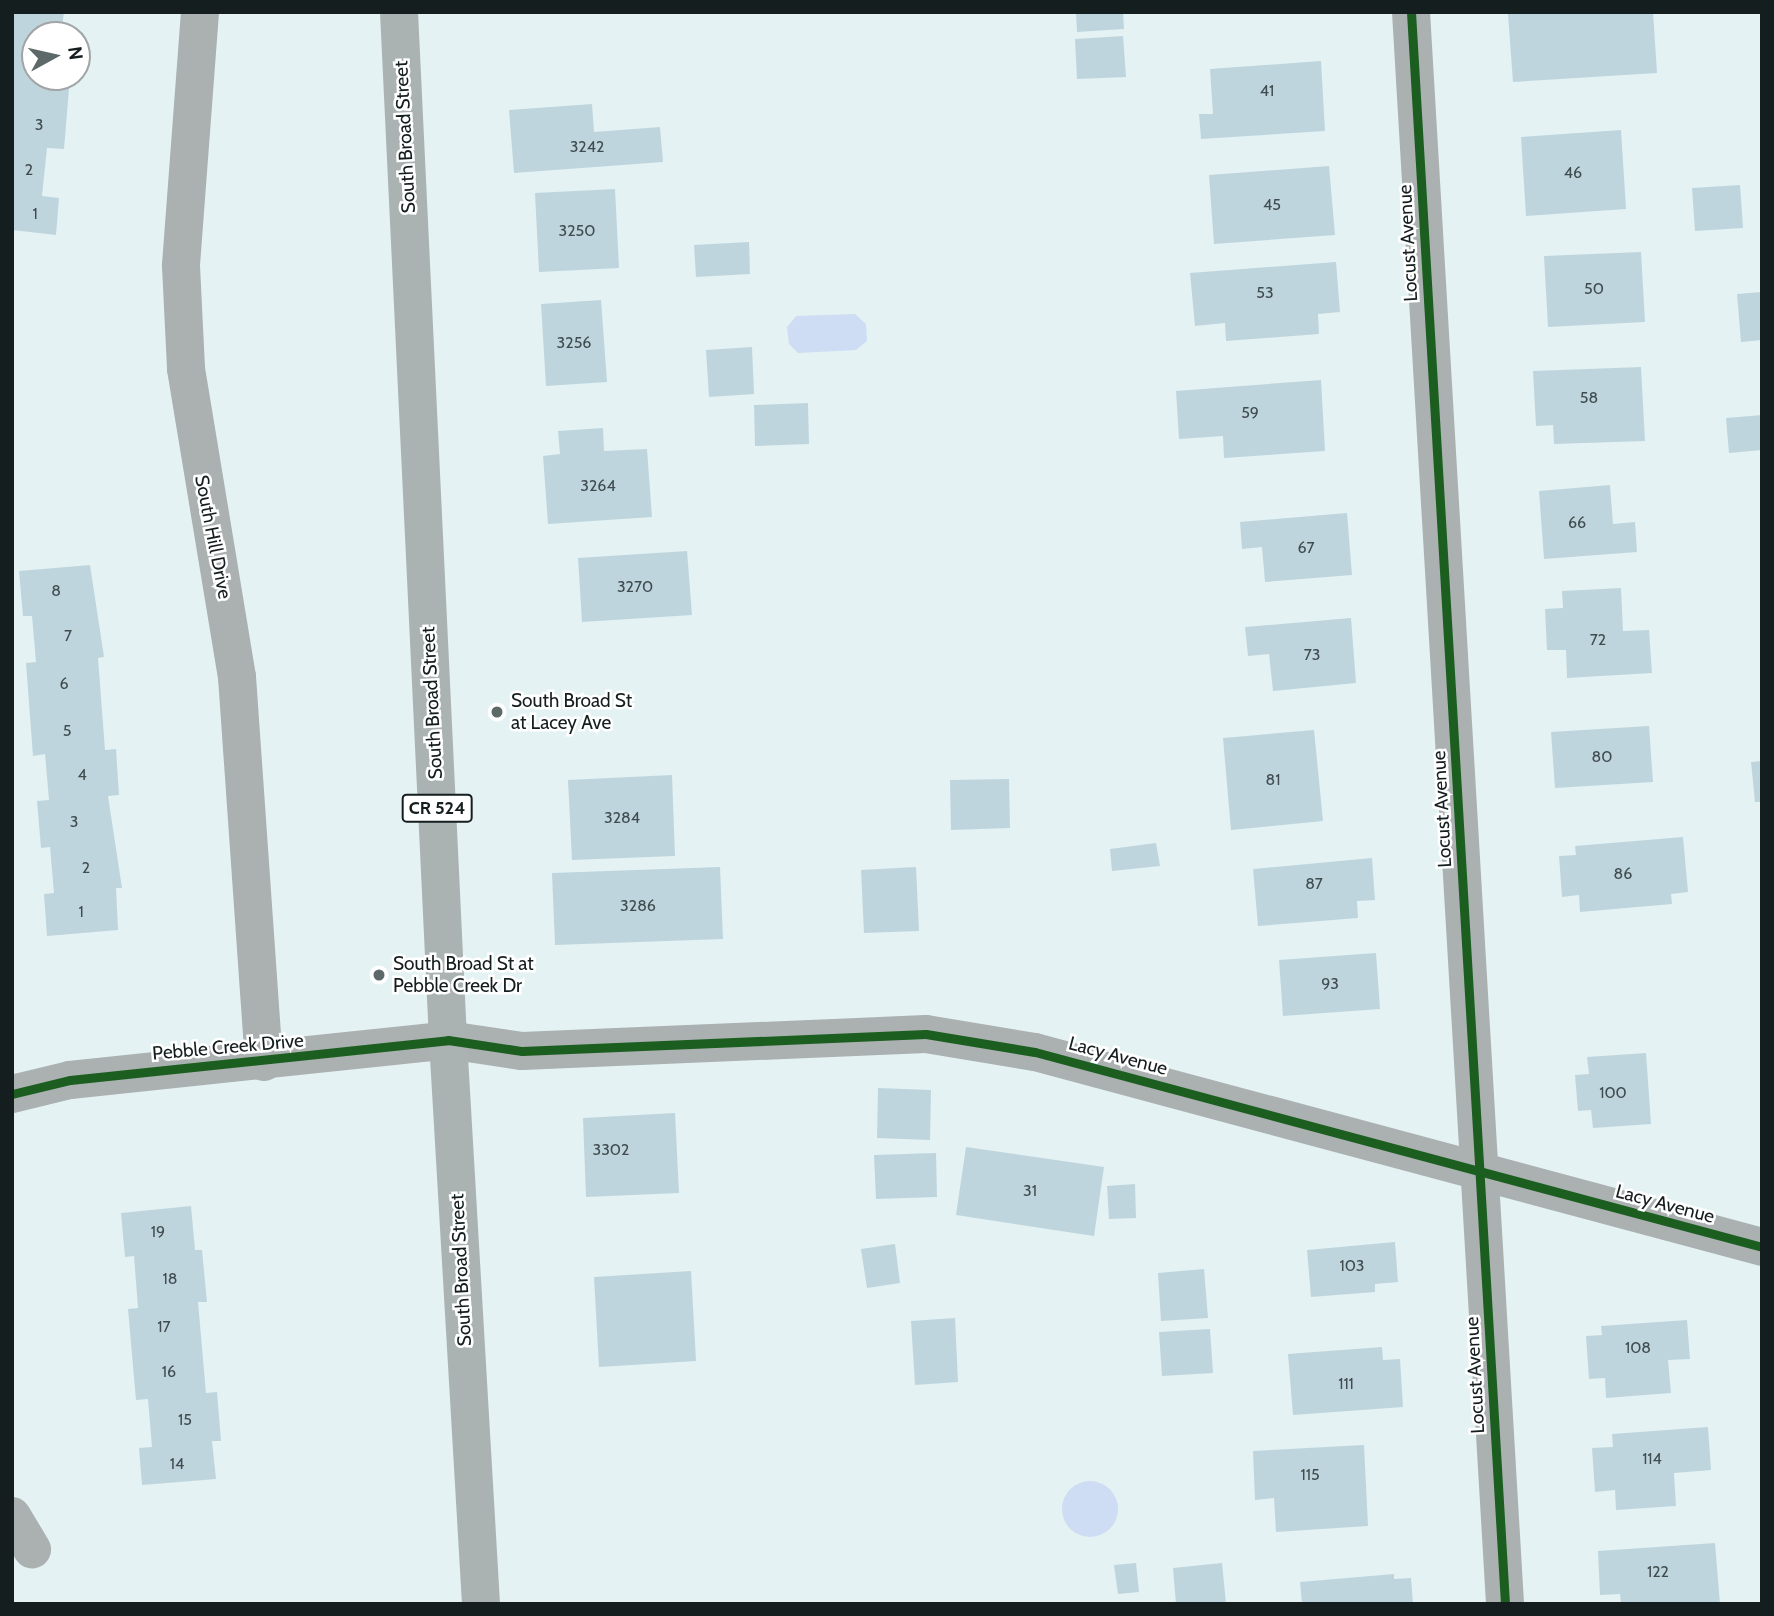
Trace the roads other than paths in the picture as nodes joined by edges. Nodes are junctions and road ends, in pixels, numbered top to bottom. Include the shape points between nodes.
1 (200, 12) edge
2 (399, 12) edge
3 (1411, 12) edge
4 (447, 1040) junction
5 (264, 1062) junction
6 (12, 1094) edge
7 (1482, 1172) junction
8 (1762, 1247) edge
9 (12, 1516) edge
10 (32, 1549) dead end
11 (481, 1604) edge
12 (1505, 1604) edge

1 - 5 street, South Hill Drive via 181,266 186,369 237,677
2 - 4 main road, South Broad Street / CR 524
3 - 7 street, Locust Avenue
4 - 5 street, Pebble Creek Drive
4 - 7 street, Lacy Avenue via 522,1051 926,1034 1035,1052
4 - 11 main road, South Broad Street / CR 524
5 - 6 street, Pebble Creek Drive via 70,1080
7 - 8 street, Lacy Avenue
7 - 12 street, Locust Avenue
9 - 10 street

